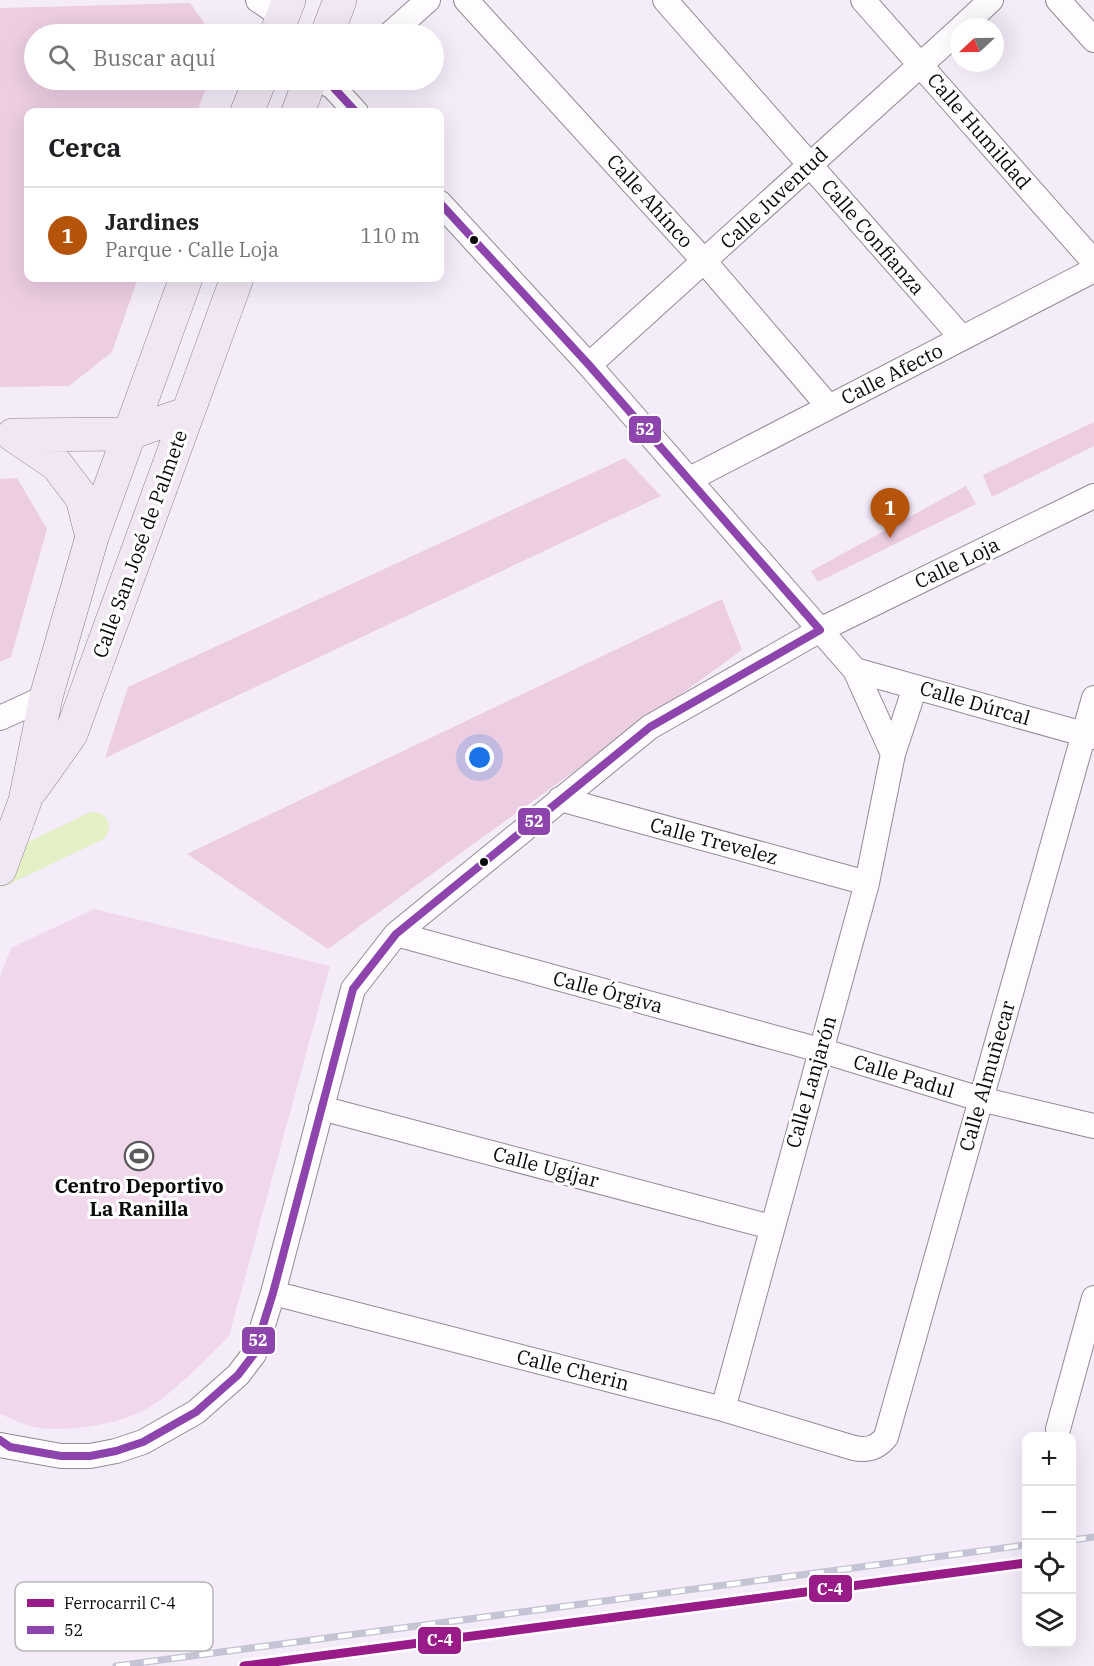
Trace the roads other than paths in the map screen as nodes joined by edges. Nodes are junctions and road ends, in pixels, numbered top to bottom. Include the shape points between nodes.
1 (316, 0) edge
2 (340, 0) edge
3 (428, 0) edge
4 (466, 0) edge
5 (665, 0) edge
6 (863, 0) edge
7 (991, 0) edge
8 (1058, 0) edge
9 (972, 18) edge
10 (315, 24) edge
11 (331, 24) edge
12 (401, 24) edge
13 (950, 38) edge
14 (1094, 40) edge
15 (922, 65) junction
16 (256, 90) edge
17 (318, 90) edge
18 (335, 90) edge
19 (249, 108) edge
20 (302, 108) edge
21 (353, 108) edge
22 (809, 164) junction
23 (444, 207) edge
24 (705, 262) junction
25 (1094, 262) edge
26 (1094, 270) edge
27 (184, 282) edge
28 (236, 282) edge
29 (962, 338) junction
30 (589, 365) junction
31 (829, 406) junction
32 (188, 413) junction
33 (127, 434) junction
34 (6, 435) edge
35 (690, 479) junction
36 (1094, 496) edge
37 (92, 537) junction
38 (820, 630) junction
39 (855, 670) junction
40 (915, 687) junction
41 (46, 697) junction
42 (1094, 698) edge
43 (0, 718) edge
44 (1089, 735) edge
45 (893, 754) junction
46 (560, 799) junction
47 (24, 802) junction
48 (0, 868) edge
49 (867, 882) junction
50 (396, 934) junction
51 (820, 1050) junction
52 (980, 1099) junction
53 (321, 1108) junction
54 (1094, 1126) edge
55 (771, 1227) junction
56 (273, 1293) junction
57 (1094, 1298) edge
58 (723, 1409) junction
59 (1058, 1430) dead end
60 (3, 1444) edge
61 (872, 1448) joint

1 - 10 street
2 - 11 street
3 - 12 street
4 - 24 street, Calle Ahínco
5 - 22 street, Calle Confianza
6 - 15 street, Calle Humildad
7 - 9 street, Calle Juventud
8 - 14 street
13 - 15 street, Calle Juventud
15 - 22 street, Calle Juventud
15 - 25 street, Calle Humildad
16 - 19 street
17 - 20 street
18 - 21 street
22 - 24 street, Calle Juventud
22 - 29 street, Calle Confianza
23 - 30 street
24 - 30 street, Calle Juventud
24 - 31 street, Calle Ahínco
26 - 29 street, Calle Afecto
27 - 33 street, Calle San José de Palmete
28 - 32 street, Calle San José de Palmete
29 - 31 street, Calle Afecto
30 - 35 street
31 - 35 street, Calle Afecto
32 - 33 street
32 - 47 street, Calle San José de Palmete via 71,734
33 - 34 street
33 - 37 street, Calle San José de Palmete
34 - 37 street via 57,465 82,498
35 - 38 street
36 - 38 street, Calle Loja
37 - 41 street, Calle San José de Palmete
38 - 39 street
38 - 46 street, Calle Loja via 650,727
39 - 40 street, Calle Dúrcal
39 - 45 street
40 - 44 street, Calle Dúrcal
40 - 45 street, Calle Lanjarón
41 - 43 street
41 - 47 street, Calle San José de Palmete
42 - 44 street, Calle Almuñecar
44 - 52 street, Calle Almuñecar
45 - 49 street, Calle Lanjarón
46 - 49 street, Calle Trevelez
46 - 50 street, Calle Loja
47 - 48 street, Calle San José de Palmete
49 - 51 street, Calle Lanjarón
50 - 51 street, Calle Órgiva
50 - 53 street, Calle Loja via 353,989
51 - 52 street, Calle Padul
51 - 55 street, Calle Lanjarón
52 - 54 street, Calle Padul
52 - 61 street, Calle Almuñecar via 886,1437
53 - 55 street, Calle Ugíjar
53 - 56 street, Calle Loja
55 - 58 street, Calle Lanjarón
56 - 58 street, Calle Cherin
56 - 60 street, Calle Loja via 254,1354 238,1376 196,1412 143,1442 90,1456 61,1456
57 - 59 street
58 - 61 street, Calle Cherin via 854,1448

